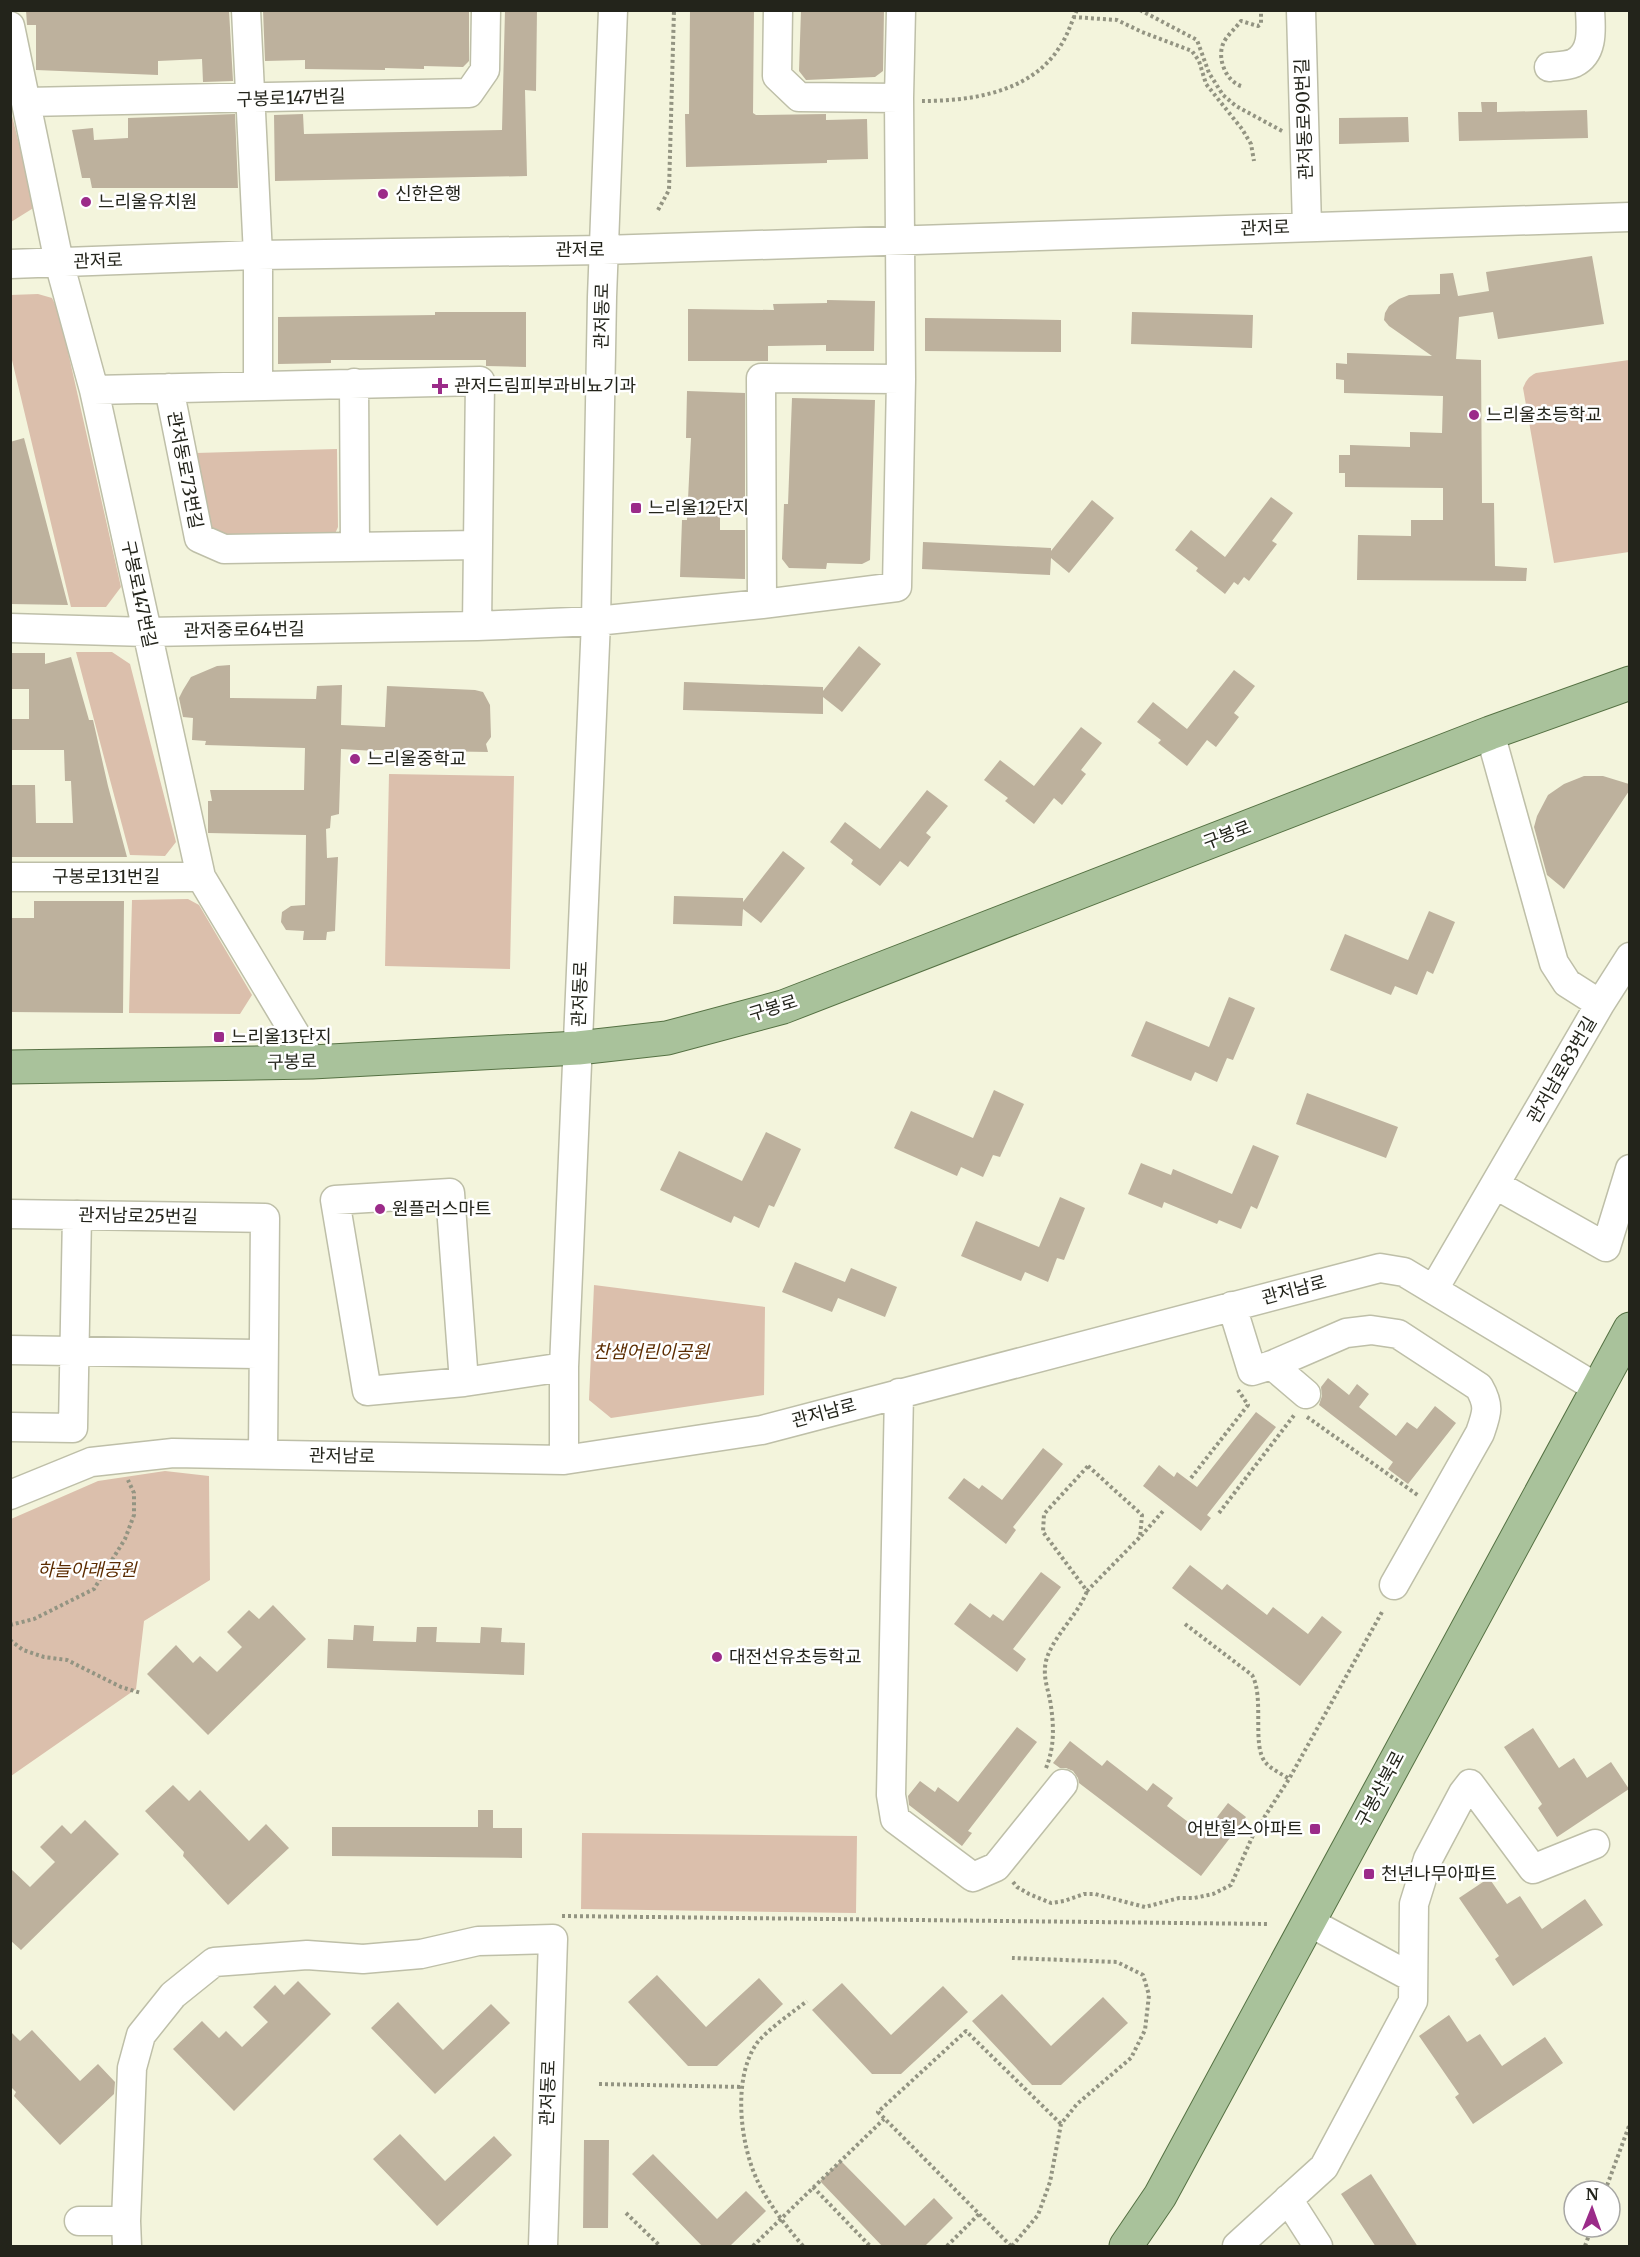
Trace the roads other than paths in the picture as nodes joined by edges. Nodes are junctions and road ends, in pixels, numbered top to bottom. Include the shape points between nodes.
1 (246, 10) edge
2 (486, 10) edge
3 (613, 10) edge
4 (778, 10) edge
5 (901, 10) edge
6 (1301, 10) edge
7 (1590, 10) edge
8 (10, 26) edge
9 (1550, 67) dead end
10 (250, 99) junction
11 (911, 100) junction
12 (26, 102) junction
13 (1629, 217) edge
14 (1307, 227) junction
15 (901, 240) junction
16 (603, 250) junction
17 (258, 255) junction
18 (59, 262) junction
19 (10, 264) edge
20 (901, 380) junction
21 (354, 384) junction
22 (258, 385) junction
23 (169, 388) junction
24 (94, 390) junction
25 (478, 545) junction
26 (355, 547) junction
27 (762, 604) junction
28 (596, 621) junction
29 (477, 626) junction
30 (10, 628) edge
31 (147, 632) junction
32 (1629, 683) edge
33 (1490, 733) junction
34 (10, 877) edge
35 (201, 877) junction
36 (1629, 957) edge
37 (1600, 1004) junction
38 (578, 1048) junction
39 (312, 1062) junction
40 (10, 1067) edge
41 (1629, 1169) edge
42 (1496, 1185) junction
43 (10, 1214) edge
44 (76, 1215) junction
45 (1434, 1289) junction
46 (1232, 1306) junction
47 (1629, 1329) edge
48 (10, 1350) edge
49 (74, 1352) junction
50 (263, 1354) junction
51 (1272, 1365) junction
52 (564, 1367) junction
53 (464, 1382) junction
54 (1597, 1388) junction
55 (899, 1393) junction
56 (1306, 1394) dead end
57 (10, 1427) edge
58 (263, 1454) junction
59 (564, 1460) junction
60 (10, 1495) edge
61 (1394, 1585) dead end
62 (1054, 1777) road end
63 (1595, 1844) dead end
64 (1309, 1922) junction
65 (1413, 1978) junction
66 (1288, 2199) junction
67 (79, 2221) dead end
68 (127, 2234) edge
69 (543, 2247) edge
70 (1126, 2247) edge
71 (1237, 2247) edge
72 (1317, 2247) edge

1 - 10 street
2 - 10 street, 구봉로147번길 via 484,70 469,93
3 - 16 street, 관저동로
4 - 11 street via 777,76 799,97
5 - 11 street
6 - 14 street, 관저동로90번길
7 - 9 street via 1592,32 1586,52 1574,63
8 - 12 street, 구봉로147번길
10 - 12 street, 구봉로147번길
10 - 17 street
11 - 15 street
12 - 18 street, 구봉로147번길
13 - 14 street, 관저로
14 - 15 street, 관저로
15 - 16 street, 관저로
15 - 20 street
16 - 17 street, 관저로
16 - 28 street, 관저동로
17 - 18 street, 관저로
17 - 22 street
18 - 19 street, 관저로
18 - 24 street, 구봉로147번길
20 - 27 street via 897,587
20 - 27 street via 761,378
21 - 22 street, 관저동로73번길
21 - 25 street, 관저동로73번길 via 480,381
21 - 26 street
22 - 23 street, 관저동로73번길
23 - 24 street, 관저동로73번길
23 - 26 street, 관저동로73번길 via 199,538 224,549
24 - 31 street, 구봉로147번길
25 - 26 street, 관저동로73번길
25 - 29 street
27 - 28 street
28 - 29 street, 관저중로64번길
28 - 38 street, 관저동로
29 - 31 street, 관저중로64번길
30 - 31 street, 관저중로64번길
31 - 35 street, 구봉로147번길
32 - 33 main road, 구봉로
33 - 37 street via 1554,963 1567,983
33 - 38 main road, 구봉로 via 783,1007 667,1038
34 - 35 street, 구봉로131번길
35 - 39 street, 구봉로147번길
36 - 37 street, 관저남로83번길
37 - 42 street, 관저남로83번길
38 - 39 main road, 구봉로
38 - 52 street, 관저동로
39 - 40 main road, 구봉로
41 - 42 street via 1606,1246
42 - 45 street, 관저남로83번길
43 - 44 street, 관저남로25번길
44 - 49 street
44 - 50 street, 관저남로25번길 via 265,1218
45 - 46 street, 관저남로 via 1404,1272 1380,1268
45 - 54 street, 관저남로
46 - 51 street via 1252,1371
46 - 55 street, 관저남로
47 - 54 main road, 구봉산북로
48 - 49 street
49 - 50 street
49 - 57 street via 73,1428
50 - 58 street
51 - 56 street
51 - 61 street via 1346,1333 1384,1331 1398,1334 1479,1387 1487,1400 1487,1415 1480,1433
52 - 53 street
52 - 59 street, 관저동로
53 - 53 street via 367,1391 335,1200 450,1193
54 - 64 main road, 구봉산북로
55 - 59 street, 관저남로 via 762,1430
55 - 62 street via 891,1795 895,1819 973,1877 996,1867
58 - 59 street, 관저남로
58 - 60 street, 관저남로 via 172,1454 91,1462
63 - 65 street via 1533,1869 1470,1784 1428,1859 1414,1904
64 - 65 street
64 - 70 main road, 구봉산북로 via 1160,2196
65 - 66 street via 1413,2001 1324,2167
66 - 71 street
66 - 72 street
67 - 68 street
68 - 69 street, 관저동로 via 132,2068 141,2035 173,1995 214,1962 307,1955 363,1959 421,1954 558,1928

